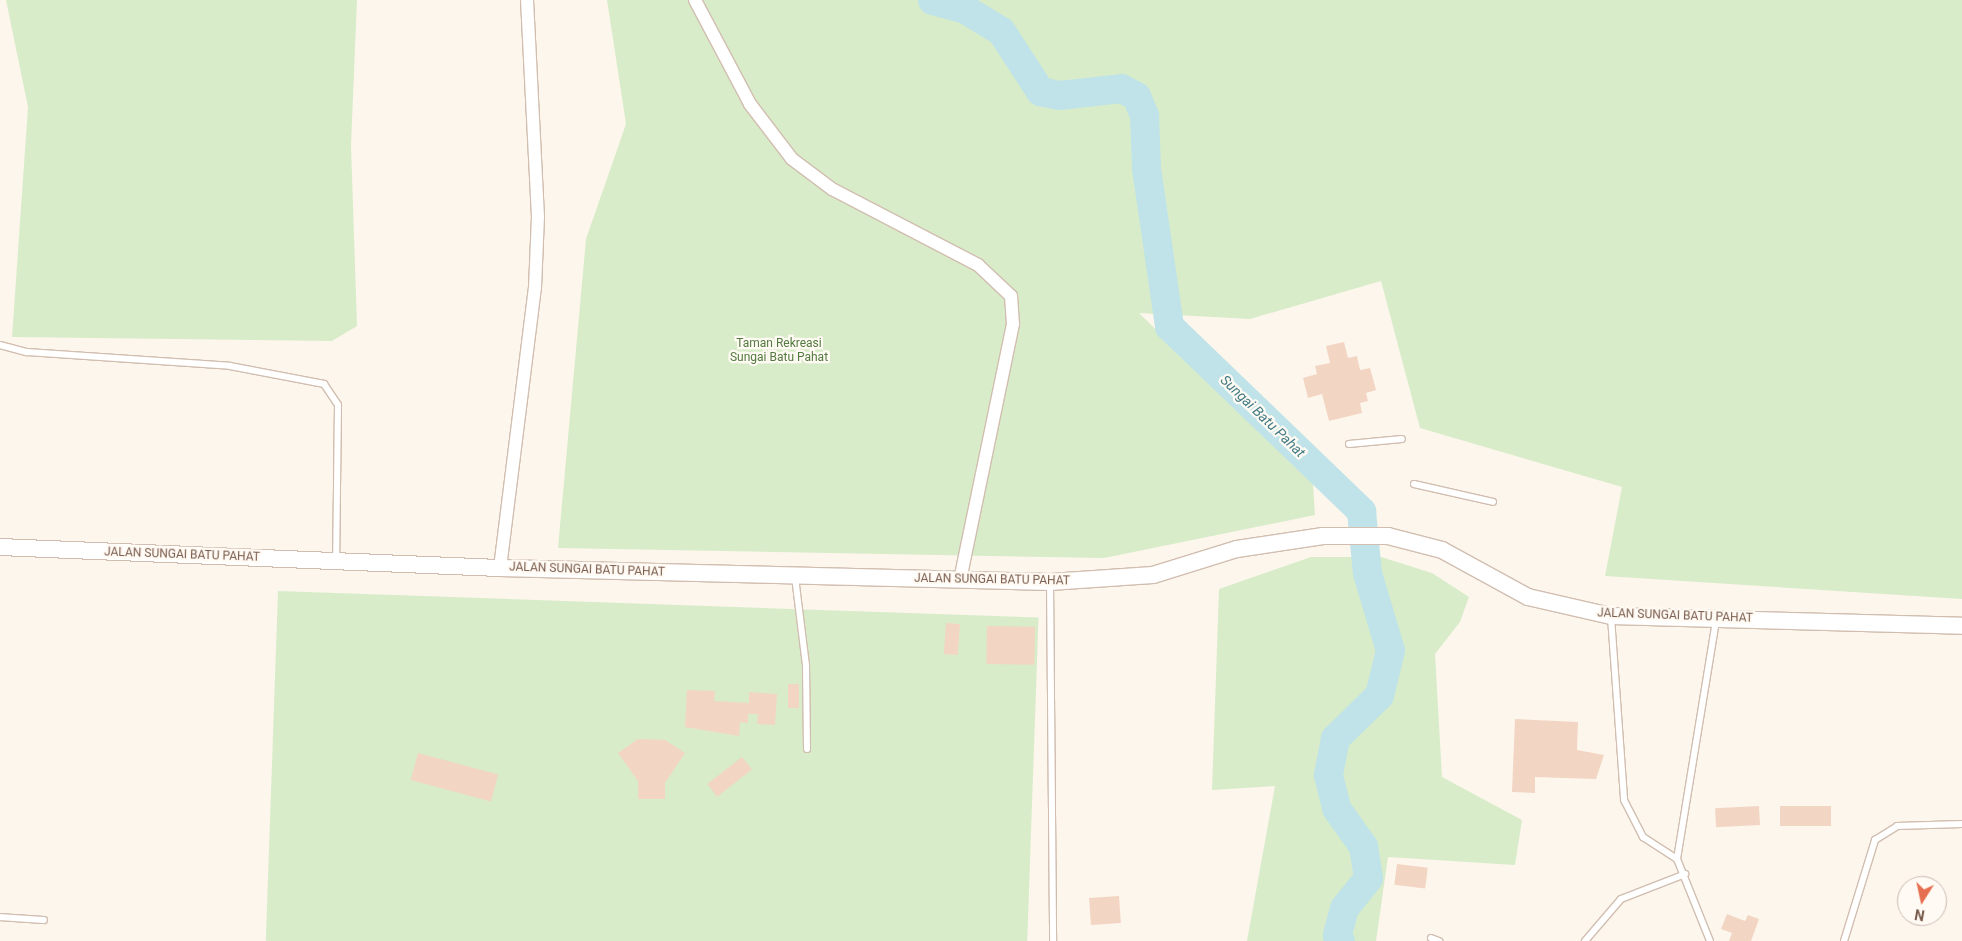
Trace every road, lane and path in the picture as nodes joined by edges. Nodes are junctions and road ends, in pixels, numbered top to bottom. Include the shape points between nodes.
1 (527, 0) edge
2 (696, 0) edge
3 (0, 345) edge
4 (1402, 439) dead end
5 (1349, 444) dead end
6 (1414, 484) dead end
7 (1493, 502) dead end
8 (0, 547) edge
9 (336, 561) junction
10 (500, 568) junction
11 (794, 576) junction
12 (960, 580) junction
13 (1050, 582) junction
14 (1611, 616) junction
15 (1716, 618) junction
16 (1962, 626) edge
17 (807, 749) dead end
18 (1962, 824) edge
19 (1677, 859) junction
20 (1685, 874) junction
21 (0, 917) edge
22 (44, 920) dead end
23 (1431, 938) dead end
24 (1053, 941) edge
25 (1439, 941) edge
26 (1585, 941) edge
27 (1710, 941) edge
28 (1844, 941) edge

1 - 10 street via 538,226
2 - 12 street via 750,104 792,159 832,189 978,265 1011,296 1013,324
3 - 9 lane via 27,352 230,366 324,384 338,405
4 - 5 lane
6 - 7 lane
8 - 9 street, JALAN SUNGAI BATU PAHAT
9 - 10 street, JALAN SUNGAI BATU PAHAT
10 - 11 street, JALAN SUNGAI BATU PAHAT
11 - 12 street, JALAN SUNGAI BATU PAHAT
11 - 17 lane via 806,665
12 - 13 street, JALAN SUNGAI BATU PAHAT
13 - 14 street, JALAN SUNGAI BATU PAHAT via 1153,575 1237,549 1323,536 1388,536 1442,550 1528,597
13 - 24 lane
14 - 15 street, JALAN SUNGAI BATU PAHAT
14 - 19 lane via 1624,800 1644,837
15 - 16 street, JALAN SUNGAI BATU PAHAT
15 - 19 lane
18 - 28 lane via 1897,826 1875,840
19 - 20 lane
20 - 26 lane via 1621,899
20 - 27 lane via 1692,904 1707,927
21 - 22 lane
23 - 25 lane

